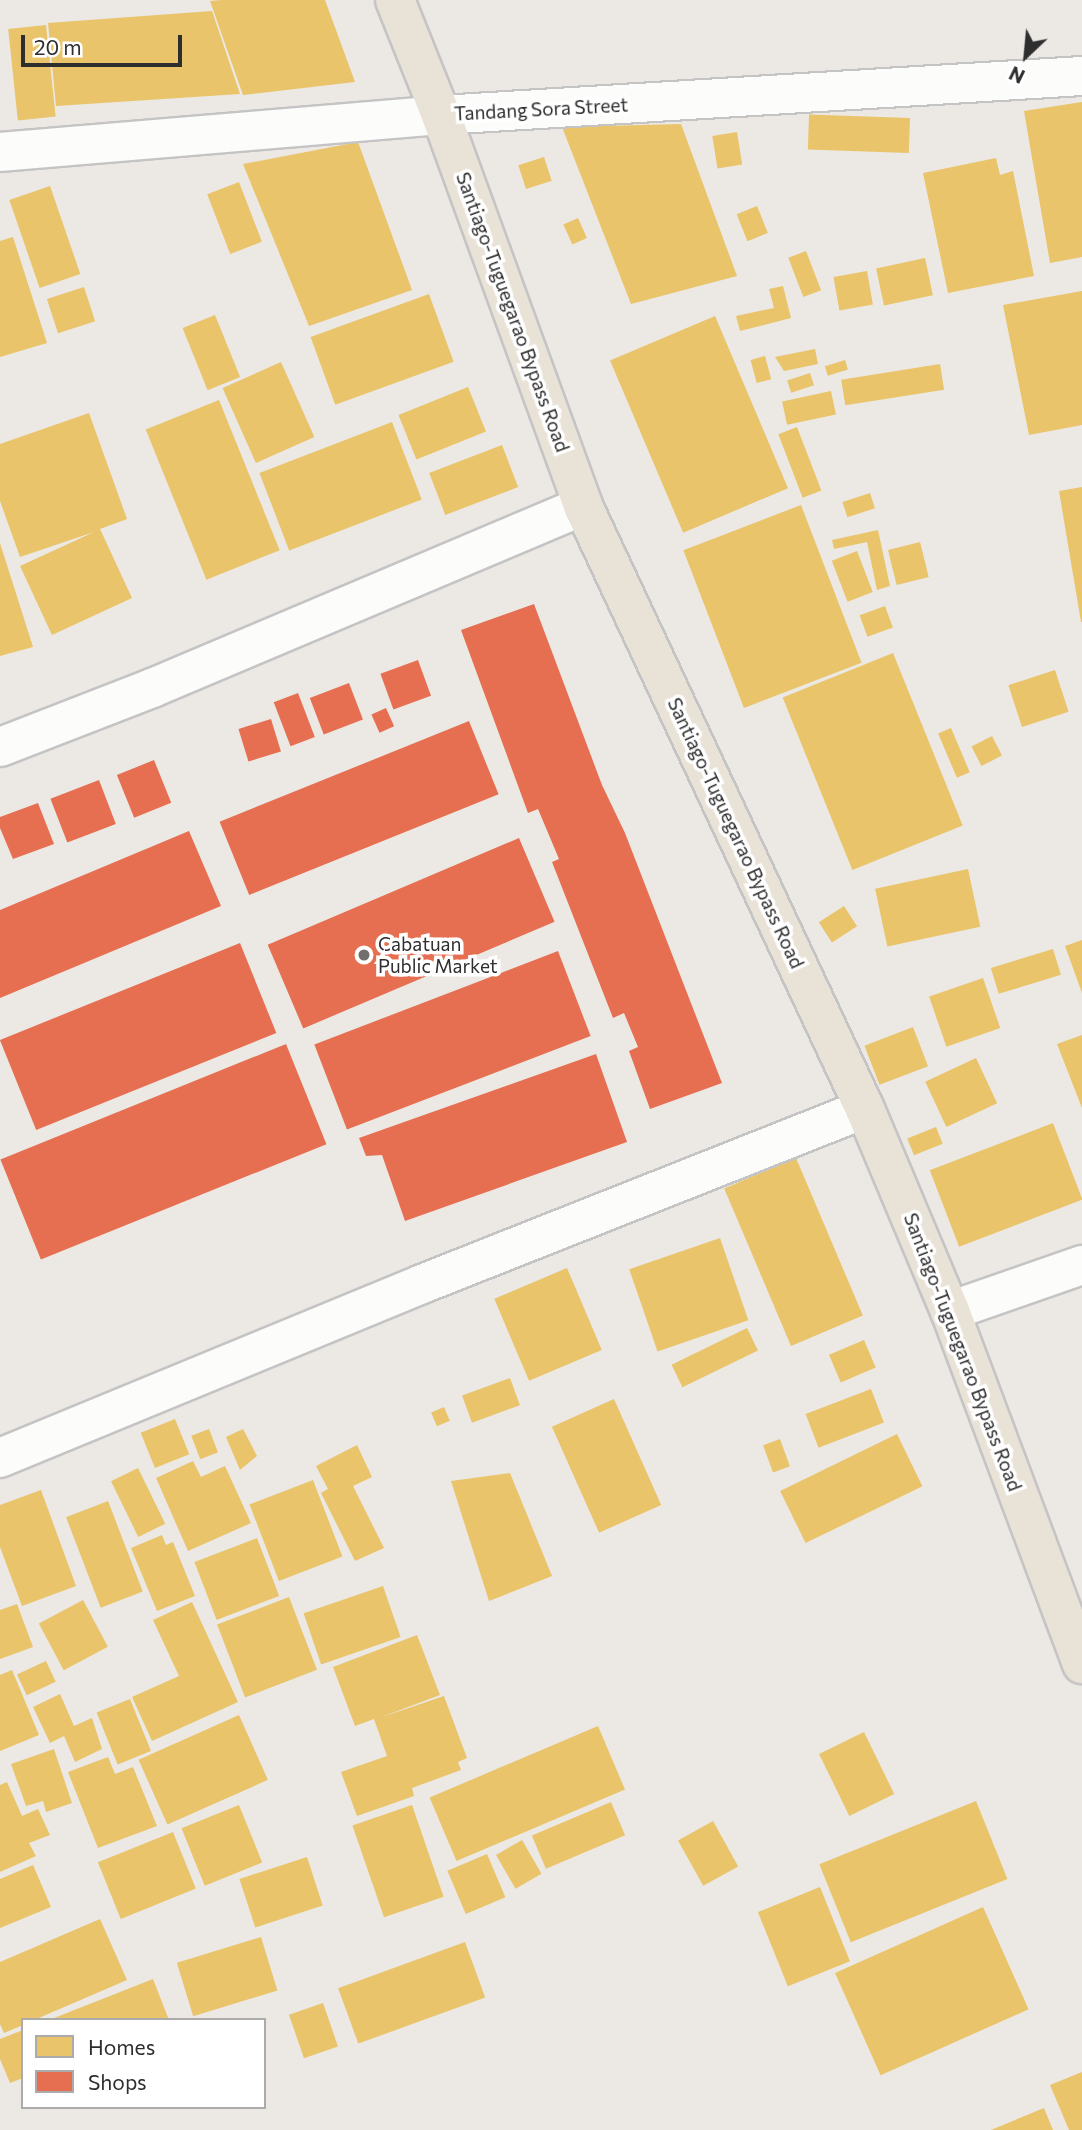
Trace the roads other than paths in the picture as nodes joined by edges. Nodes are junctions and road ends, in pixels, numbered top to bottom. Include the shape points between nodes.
1 (395, 0) edge
2 (1082, 76) edge
3 (441, 115) junction
4 (0, 152) edge
5 (583, 506) junction
6 (0, 747) edge
7 (865, 1109) junction
8 (1082, 1265) edge
9 (950, 1311) junction
10 (0, 1458) edge
11 (1082, 1664) edge

1 - 3 highway, Santiago-Tuguegarao Bypass Road
2 - 3 street, Tandang Sora Street
3 - 4 street, Tandang Sora Street
3 - 5 highway, Santiago-Tuguegarao Bypass Road
5 - 6 street via 152,688
5 - 7 highway, Santiago-Tuguegarao Bypass Road
7 - 9 highway, Santiago-Tuguegarao Bypass Road
7 - 10 street
8 - 9 street
9 - 11 highway, Santiago-Tuguegarao Bypass Road

